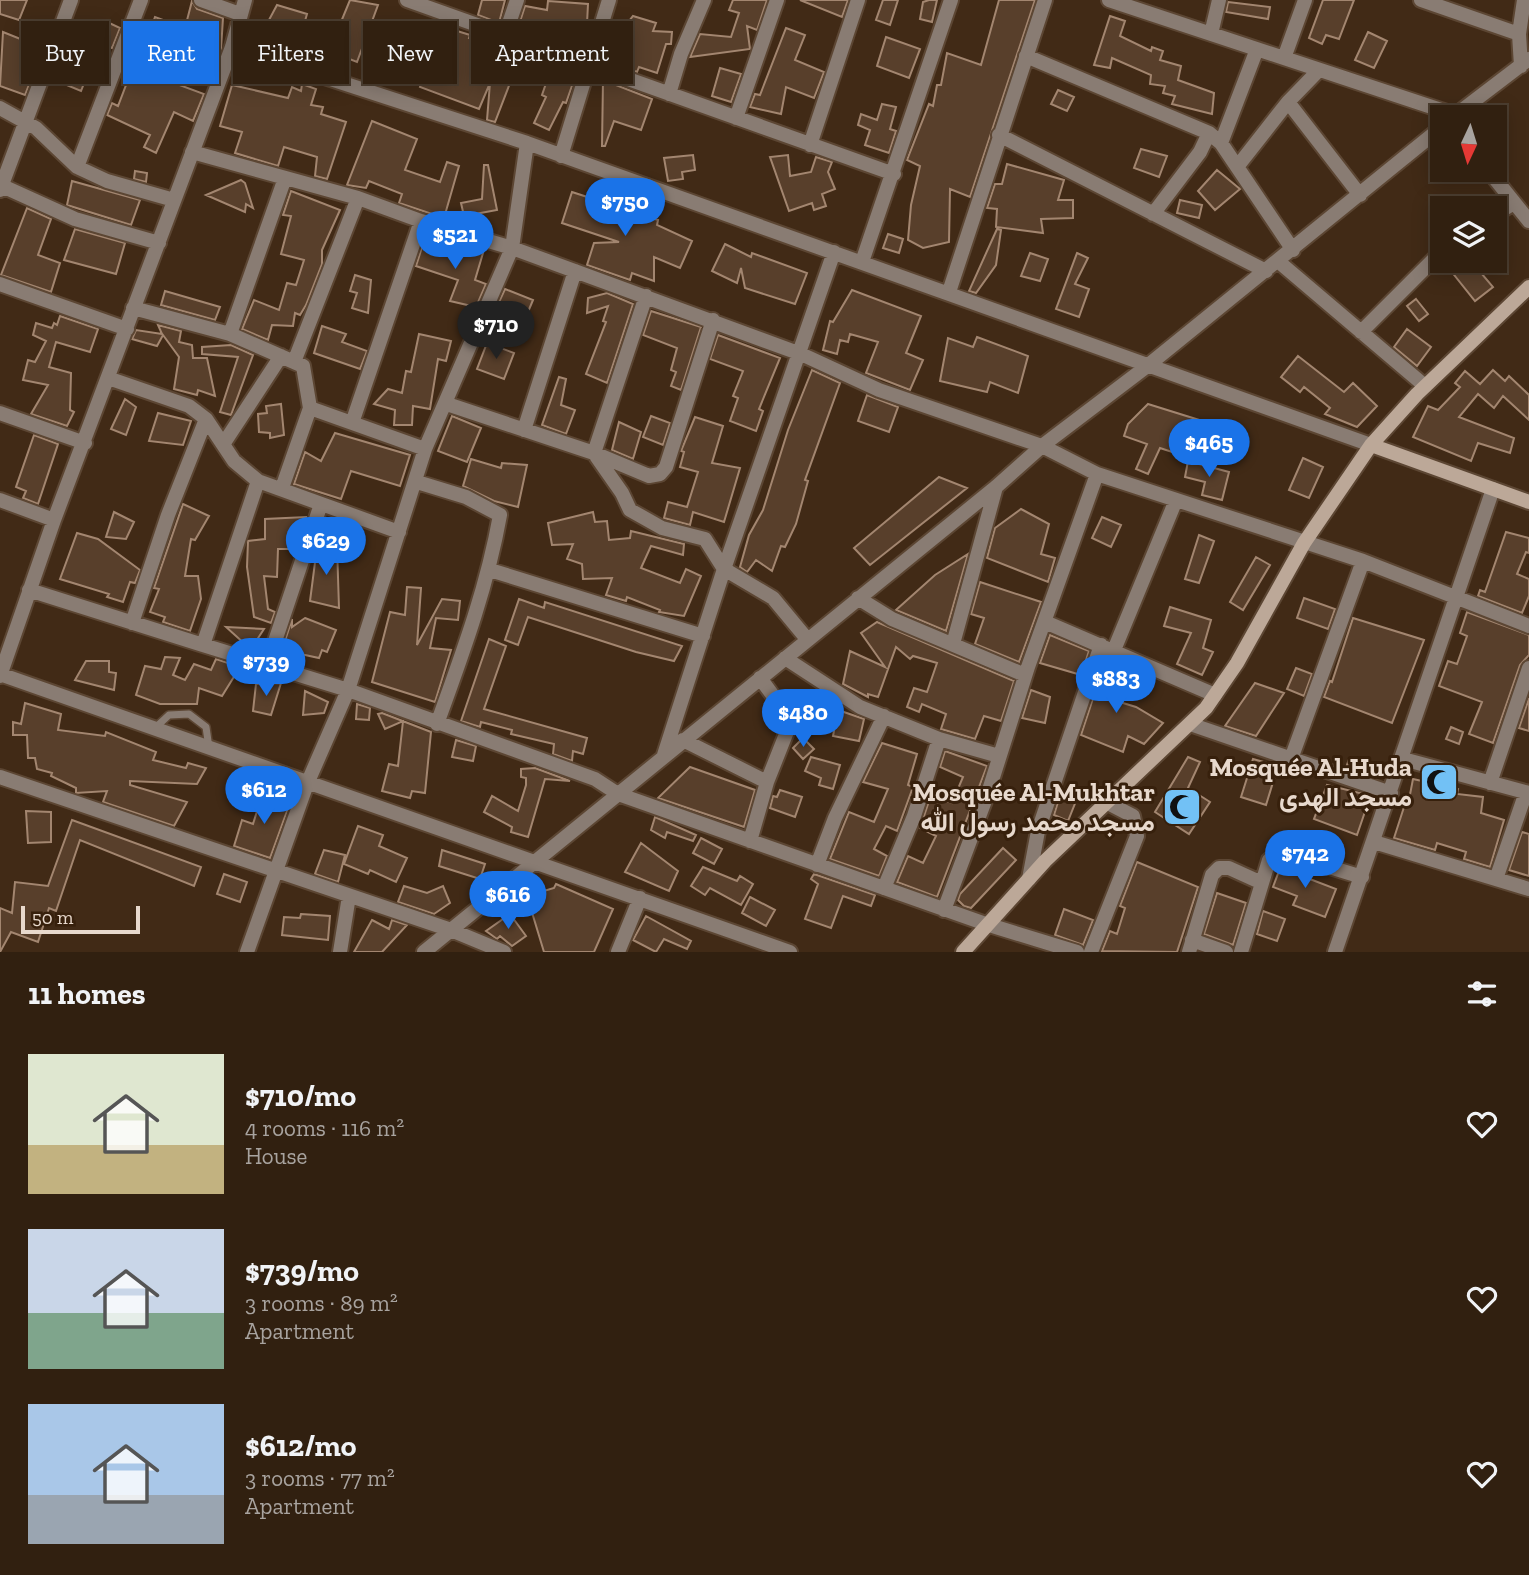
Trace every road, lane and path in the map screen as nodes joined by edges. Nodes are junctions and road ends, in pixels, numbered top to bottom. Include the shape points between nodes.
1 (71, 0) edge
2 (141, 0) edge
3 (201, 0) edge
4 (245, 0) edge
5 (407, 0) edge
6 (517, 0) edge
7 (610, 0) edge
8 (704, 0) edge
9 (777, 0) edge
10 (858, 0) edge
11 (951, 0) edge
12 (1045, 0) edge
13 (1109, 0) edge
14 (1219, 0) edge
15 (1305, 0) edge
16 (1421, 0) edge
17 (1524, 0) edge
18 (438, 5) edge
19 (240, 14) junction
20 (474, 21) edge
21 (510, 21) edge
22 (603, 21) edge
23 (1211, 34) junction
24 (1519, 34) junction
25 (232, 47) junction
26 (1257, 49) junction
27 (1026, 56) junction
28 (1284, 58) junction
29 (1525, 62) edge
30 (1319, 70) junction
31 (633, 81) edge
32 (582, 84) edge
33 (669, 94) junction
34 (1288, 102) junction
35 (1468, 105) edge
36 (0, 108) edge
37 (1430, 108) edge
38 (736, 118) junction
39 (26, 123) junction
40 (1209, 133) junction
41 (999, 135) junction
42 (1430, 137) edge
43 (527, 143) junction
44 (1221, 143) junction
45 (810, 145) junction
46 (192, 152) junction
47 (561, 156) junction
48 (77, 167) junction
49 (1237, 167) junction
50 (894, 174) junction
51 (285, 178) junction
52 (1497, 182) edge
53 (1, 187) edge
54 (1360, 195) junction
55 (358, 198) junction
56 (174, 200) junction
57 (1514, 203) junction
58 (1507, 207) edge
59 (1153, 214) junction
60 (421, 221) junction
61 (1529, 221) edge
62 (159, 243) junction
63 (512, 248) junction
64 (1293, 250) junction
65 (834, 252) junction
66 (862, 261) junction
67 (1279, 261) junction
68 (1430, 262) edge
69 (575, 271) junction
70 (1266, 271) junction
71 (0, 284) edge
72 (1529, 287) edge
73 (949, 292) junction
74 (646, 296) junction
75 (134, 308) junction
76 (713, 320) junction
77 (127, 329) junction
78 (1361, 332) junction
79 (230, 334) junction
80 (801, 354) junction
81 (287, 359) junction
82 (1146, 367) junction
83 (108, 378) junction
84 (1425, 386) junction
85 (447, 404) junction
86 (310, 408) junction
87 (0, 413) edge
88 (206, 419) junction
89 (352, 423) junction
90 (524, 430) junction
91 (85, 443) junction
92 (224, 443) junction
93 (1371, 445) junction
94 (1042, 446) junction
95 (425, 449) junction
96 (594, 453) junction
97 (1097, 474) junction
98 (258, 481) junction
99 (417, 482) junction
100 (996, 487) junction
101 (282, 488) junction
102 (1493, 489) junction
103 (0, 500) edge
104 (1176, 500) junction
105 (1529, 502) edge
106 (321, 504) junction
107 (54, 520) junction
108 (399, 532) junction
109 (1304, 543) junction
110 (1363, 561) junction
111 (724, 569) junction
112 (490, 570) junction
113 (29, 590) junction
114 (858, 598) junction
115 (1456, 599) junction
116 (1045, 622) junction
117 (132, 623) junction
118 (1529, 626) edge
119 (703, 636) junction
120 (807, 639) junction
121 (953, 644) junction
122 (203, 645) junction
123 (1107, 647) junction
124 (785, 658) junction
125 (267, 665) junction
126 (1529, 668) edge
127 (0, 675) edge
128 (1025, 675) junction
129 (760, 678) junction
130 (348, 690) junction
131 (1215, 695) junction
132 (884, 716) junction
133 (437, 724) junction
134 (1190, 724) junction
135 (155, 729) junction
136 (939, 739) junction
137 (683, 740) junction
138 (209, 748) junction
139 (664, 756) junction
140 (999, 756) junction
141 (1292, 759) junction
142 (1403, 759) junction
143 (0, 777) edge
144 (767, 782) junction
145 (307, 783) junction
146 (1490, 783) junction
147 (1391, 793) junction
148 (1527, 793) edge
149 (618, 794) junction
150 (1106, 802) junction
151 (750, 841) junction
152 (1374, 842) junction
153 (537, 860) junction
154 (817, 865) junction
155 (277, 871) junction
156 (1362, 877) junction
157 (1496, 878) junction
158 (1028, 879) junction
159 (1262, 883) junction
160 (884, 888) junction
161 (1529, 889) edge
162 (349, 896) junction
163 (640, 898) junction
164 (944, 910) junction
165 (986, 924) junction
166 (451, 930) junction
167 (1191, 946) edge
168 (247, 952) edge
169 (340, 952) edge
170 (424, 952) edge
171 (503, 952) edge
172 (618, 952) edge
173 (790, 952) edge
174 (963, 952) edge
175 (1077, 952) edge
176 (1091, 952) edge
177 (1226, 952) edge
178 (1241, 952) edge
179 (1335, 952) edge

1 - 39 street
2 - 48 street
3 - 19 street
4 - 19 street
5 - 18 street
6 - 21 street
7 - 22 street
8 - 33 street
9 - 38 street
10 - 45 street
11 - 50 street
12 - 27 street
13 - 23 street
14 - 23 street
15 - 28 street
16 - 24 street
17 - 24 street
18 - 20 street
19 - 25 street
23 - 26 street
24 - 29 street
25 - 43 street
25 - 46 street
26 - 28 street
26 - 44 street
27 - 40 street
27 - 41 street
28 - 30 street
29 - 35 street
30 - 34 street
30 - 37 street
31 - 33 street
32 - 47 street
33 - 38 street
34 - 49 street
34 - 54 street
36 - 39 street
38 - 45 street
39 - 48 street
39 - 53 street
40 - 44 street
40 - 59 street
41 - 59 street
41 - 73 street
42 - 54 street
43 - 47 street
43 - 63 street
44 - 49 street
45 - 50 street
46 - 51 street
46 - 56 street
47 - 65 street
48 - 56 street via 107,181
49 - 64 street
50 - 66 street
51 - 55 street
51 - 79 street
52 - 57 street
53 - 62 street via 75,219
54 - 64 street
55 - 60 street
55 - 81 street
56 - 62 street
57 - 58 street
57 - 61 street
59 - 70 street
60 - 63 street
60 - 89 street
62 - 75 street
63 - 69 street
63 - 85 street
64 - 67 street
65 - 66 street
65 - 80 street
66 - 73 street
67 - 70 street
67 - 78 street
68 - 78 street
69 - 74 street
69 - 90 street
70 - 82 street
71 - 77 street
72 - 84 street
73 - 82 street
74 - 76 street
74 - 96 street
75 - 77 street
75 - 79 street
76 - 80 street
76 - 96 street via 660,474 649,476
77 - 83 street
78 - 84 street
79 - 81 street
80 - 94 street via 879,390
80 - 111 street
81 - 86 street via 303,366
81 - 92 street
82 - 93 street
82 - 94 street
83 - 88 street via 189,406
83 - 91 street
84 - 93 street
85 - 90 street
85 - 95 street
86 - 89 street
86 - 101 street
87 - 91 street
88 - 92 street
88 - 117 street
89 - 95 street
90 - 96 street
91 - 107 street
92 - 98 street via 234,461
93 - 102 street
93 - 109 street
94 - 97 street
94 - 100 street
95 - 99 street
96 - 111 street via 630,510 662,528 705,539
97 - 104 street
97 - 116 street
98 - 101 street
98 - 122 street
99 - 108 street
99 - 112 street via 466,497 500,516
100 - 114 street
100 - 121 street
101 - 106 street
102 - 105 street
102 - 115 street
103 - 107 street
104 - 109 street
104 - 123 street
106 - 108 street
106 - 125 street
107 - 113 street
108 - 130 street
109 - 110 street
109 - 131 street
110 - 115 street
110 - 141 street
111 - 119 street
111 - 120 street via 773,598
112 - 119 street
112 - 133 street
113 - 117 street
113 - 127 street
114 - 120 street
114 - 121 street via 891,619
115 - 118 street
115 - 142 street
116 - 123 street
116 - 128 street
117 - 122 street
119 - 139 street
120 - 124 street
121 - 128 street
122 - 125 street
123 - 131 street
123 - 158 street via 1038,831
124 - 129 street
124 - 132 street via 860,707
125 - 130 street
126 - 146 street
127 - 135 street
128 - 140 street
129 - 137 street
129 - 144 street via 790,724
130 - 133 street
130 - 145 street
131 - 134 street
132 - 136 street
132 - 154 street
133 - 149 street via 595,779
134 - 141 street
134 - 150 street
135 - 138 street
135 - 138 lane via 169,715 189,714 206,727
136 - 140 street
136 - 160 street
137 - 139 street
137 - 144 street
138 - 145 street
139 - 149 street
140 - 164 street
141 - 147 street
142 - 146 street
142 - 147 street
143 - 155 street
144 - 151 street
145 - 153 street
145 - 155 street
146 - 148 street
147 - 152 street
148 - 157 street
149 - 151 street
149 - 153 street
150 - 158 street
150 - 176 street via 1133,816 1137,836
151 - 154 street
152 - 156 street
152 - 157 street
153 - 163 street
153 - 166 street
154 - 160 street
155 - 162 street
155 - 168 street
156 - 159 street via 1281,852 1269,860
156 - 179 street
157 - 161 street
158 - 165 street
159 - 167 street via 1219,868 1212,875
159 - 178 street
160 - 164 street
162 - 166 street
162 - 169 street
163 - 172 street
163 - 173 street
164 - 165 street
165 - 174 street
165 - 175 street
166 - 170 street
166 - 171 street
167 - 177 street

